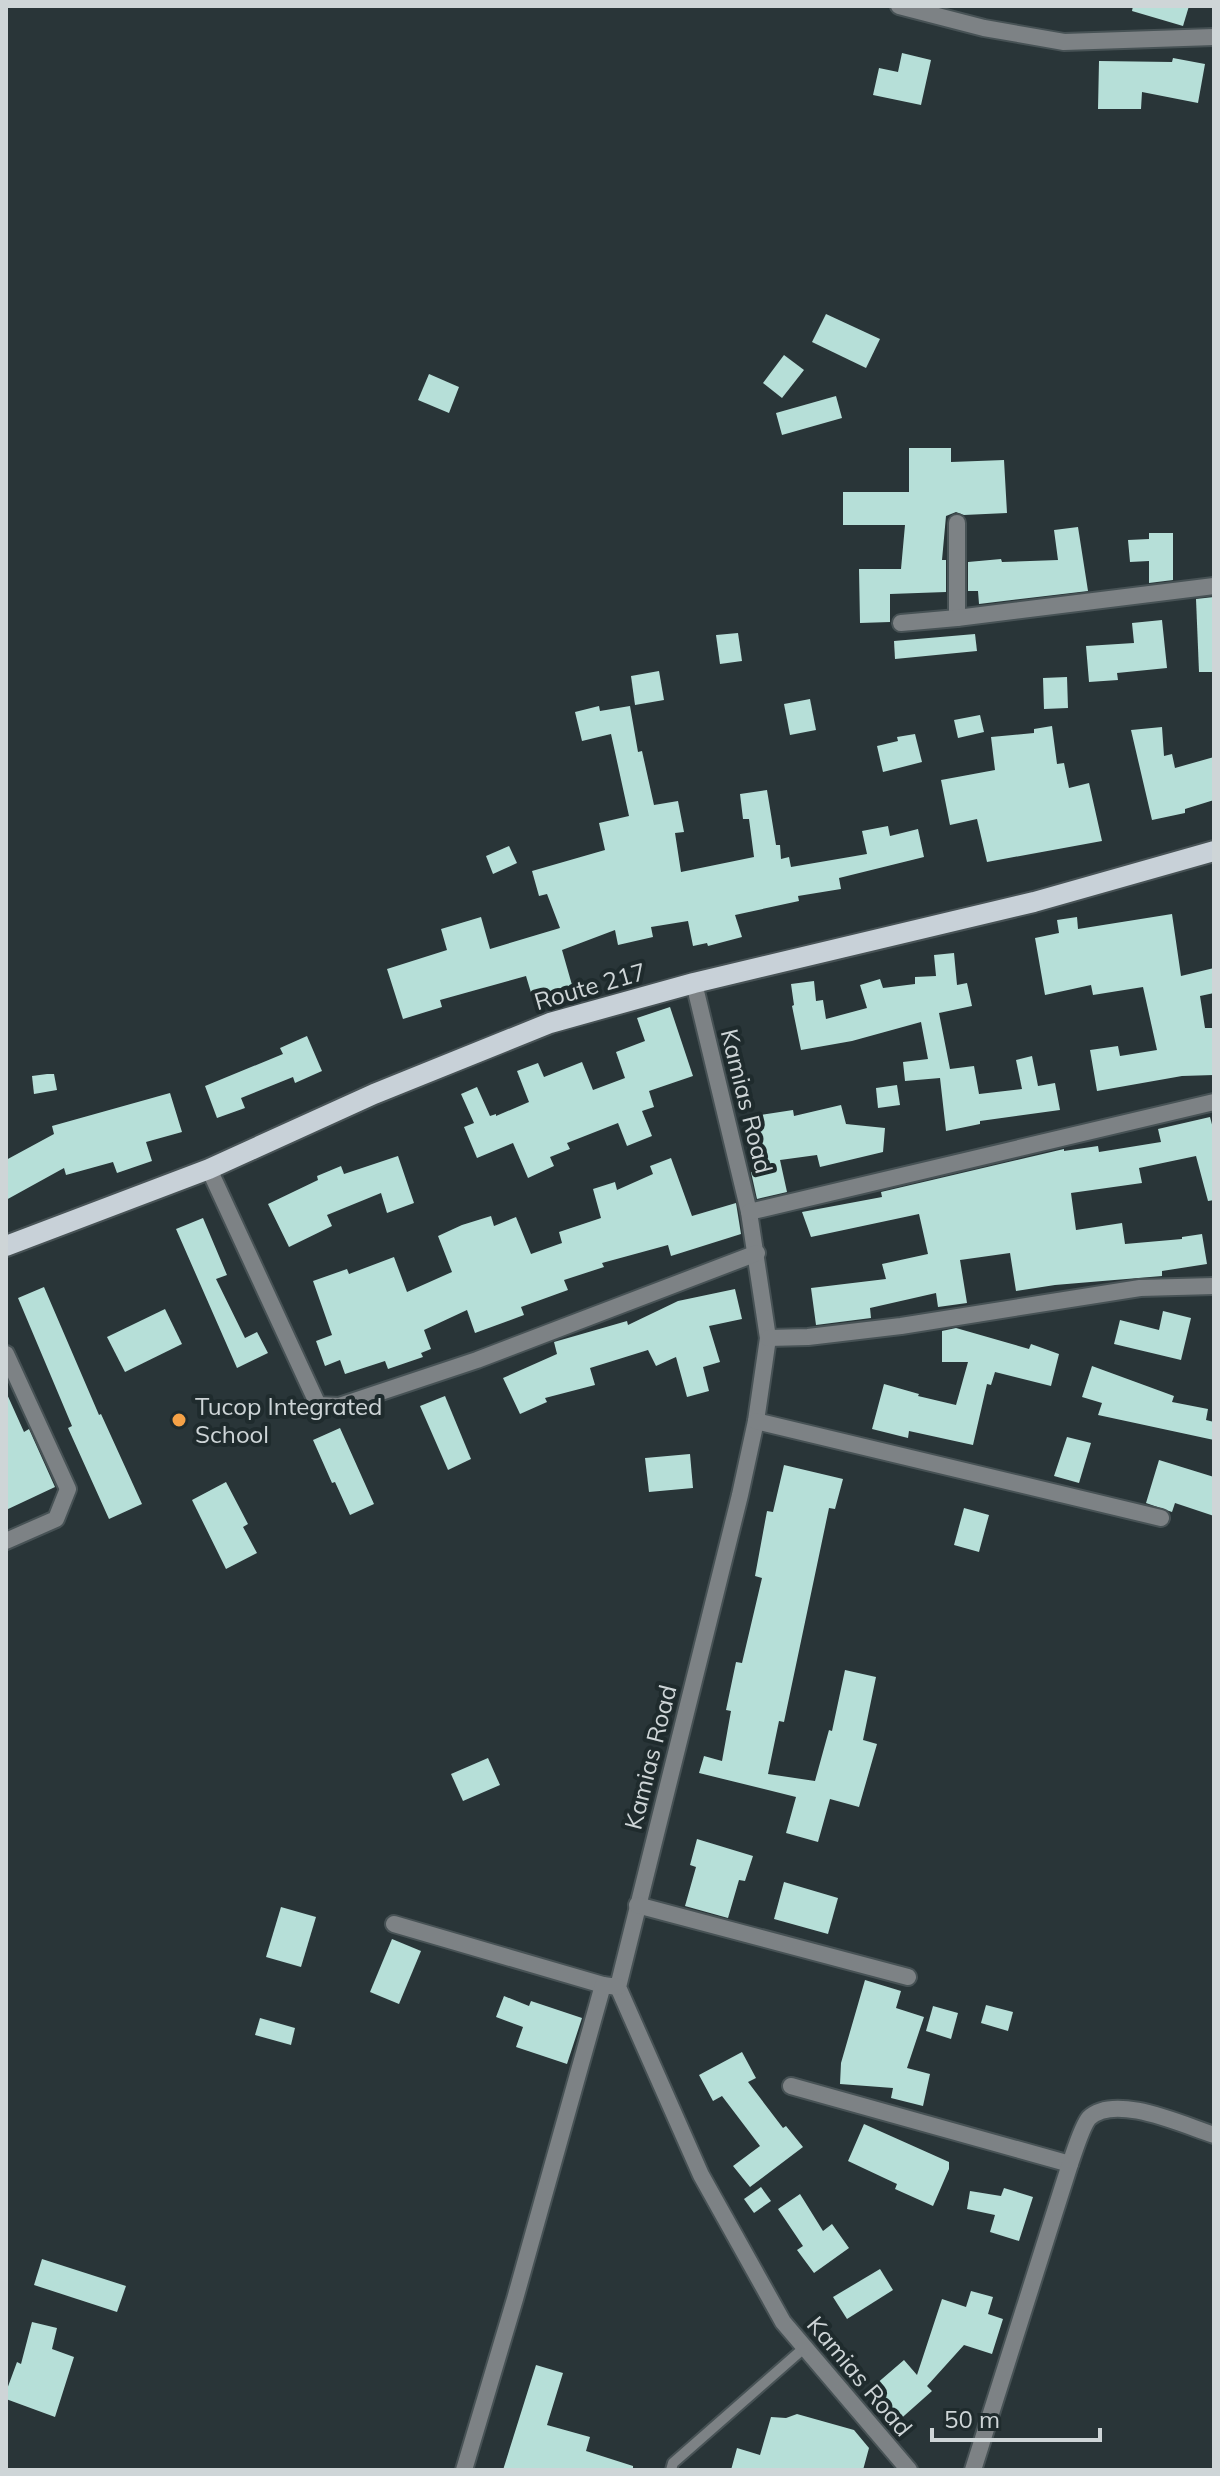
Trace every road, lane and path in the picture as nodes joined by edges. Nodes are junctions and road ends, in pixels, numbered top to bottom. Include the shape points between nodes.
1 (899, 6) edge
2 (1214, 37) edge
3 (957, 523) dead end
4 (1214, 586) edge
5 (957, 618) junction
6 (901, 623) dead end
7 (1214, 851) edge
8 (694, 983) junction
9 (1214, 1102) edge
10 (209, 1169) junction
11 (749, 1212) junction
12 (6, 1246) edge
13 (757, 1253) junction
14 (1214, 1286) edge
15 (768, 1338) junction
16 (6, 1354) edge
17 (756, 1421) junction
18 (1161, 1518) dead end
19 (6, 1541) edge
20 (637, 1905) junction
21 (394, 1924) dead end
22 (908, 1977) dead end
23 (610, 1986) junction
24 (791, 2086) dead end
25 (1214, 2135) edge
26 (1070, 2164) junction
27 (804, 2348) junction
28 (464, 2470) edge
29 (671, 2470) edge
30 (909, 2470) edge
31 (973, 2470) edge

1 - 2 street via 1064,42
3 - 5 street
4 - 5 street
5 - 6 street
7 - 8 main road, Route 217 via 1034,902
8 - 10 main road, Route 217 via 550,1023 374,1094
8 - 11 street, Kamias Road
9 - 11 street
10 - 12 main road, Route 217
10 - 13 street via 318,1405 339,1406 477,1360
11 - 13 street, Kamias Road
13 - 15 street, Kamias Road
14 - 15 street via 1140,1288 901,1326
15 - 17 street, Kamias Road
16 - 19 street via 68,1489 56,1519
17 - 18 street
17 - 20 street, Kamias Road
20 - 22 street
20 - 23 street, Kamias Road
21 - 23 street
23 - 27 street, Kamias Road via 701,2175 783,2322
23 - 28 street
24 - 26 street
25 - 26 street via 1129,2108 1107,2108 1088,2119
26 - 31 street
27 - 29 lane
27 - 30 street, Kamias Road

